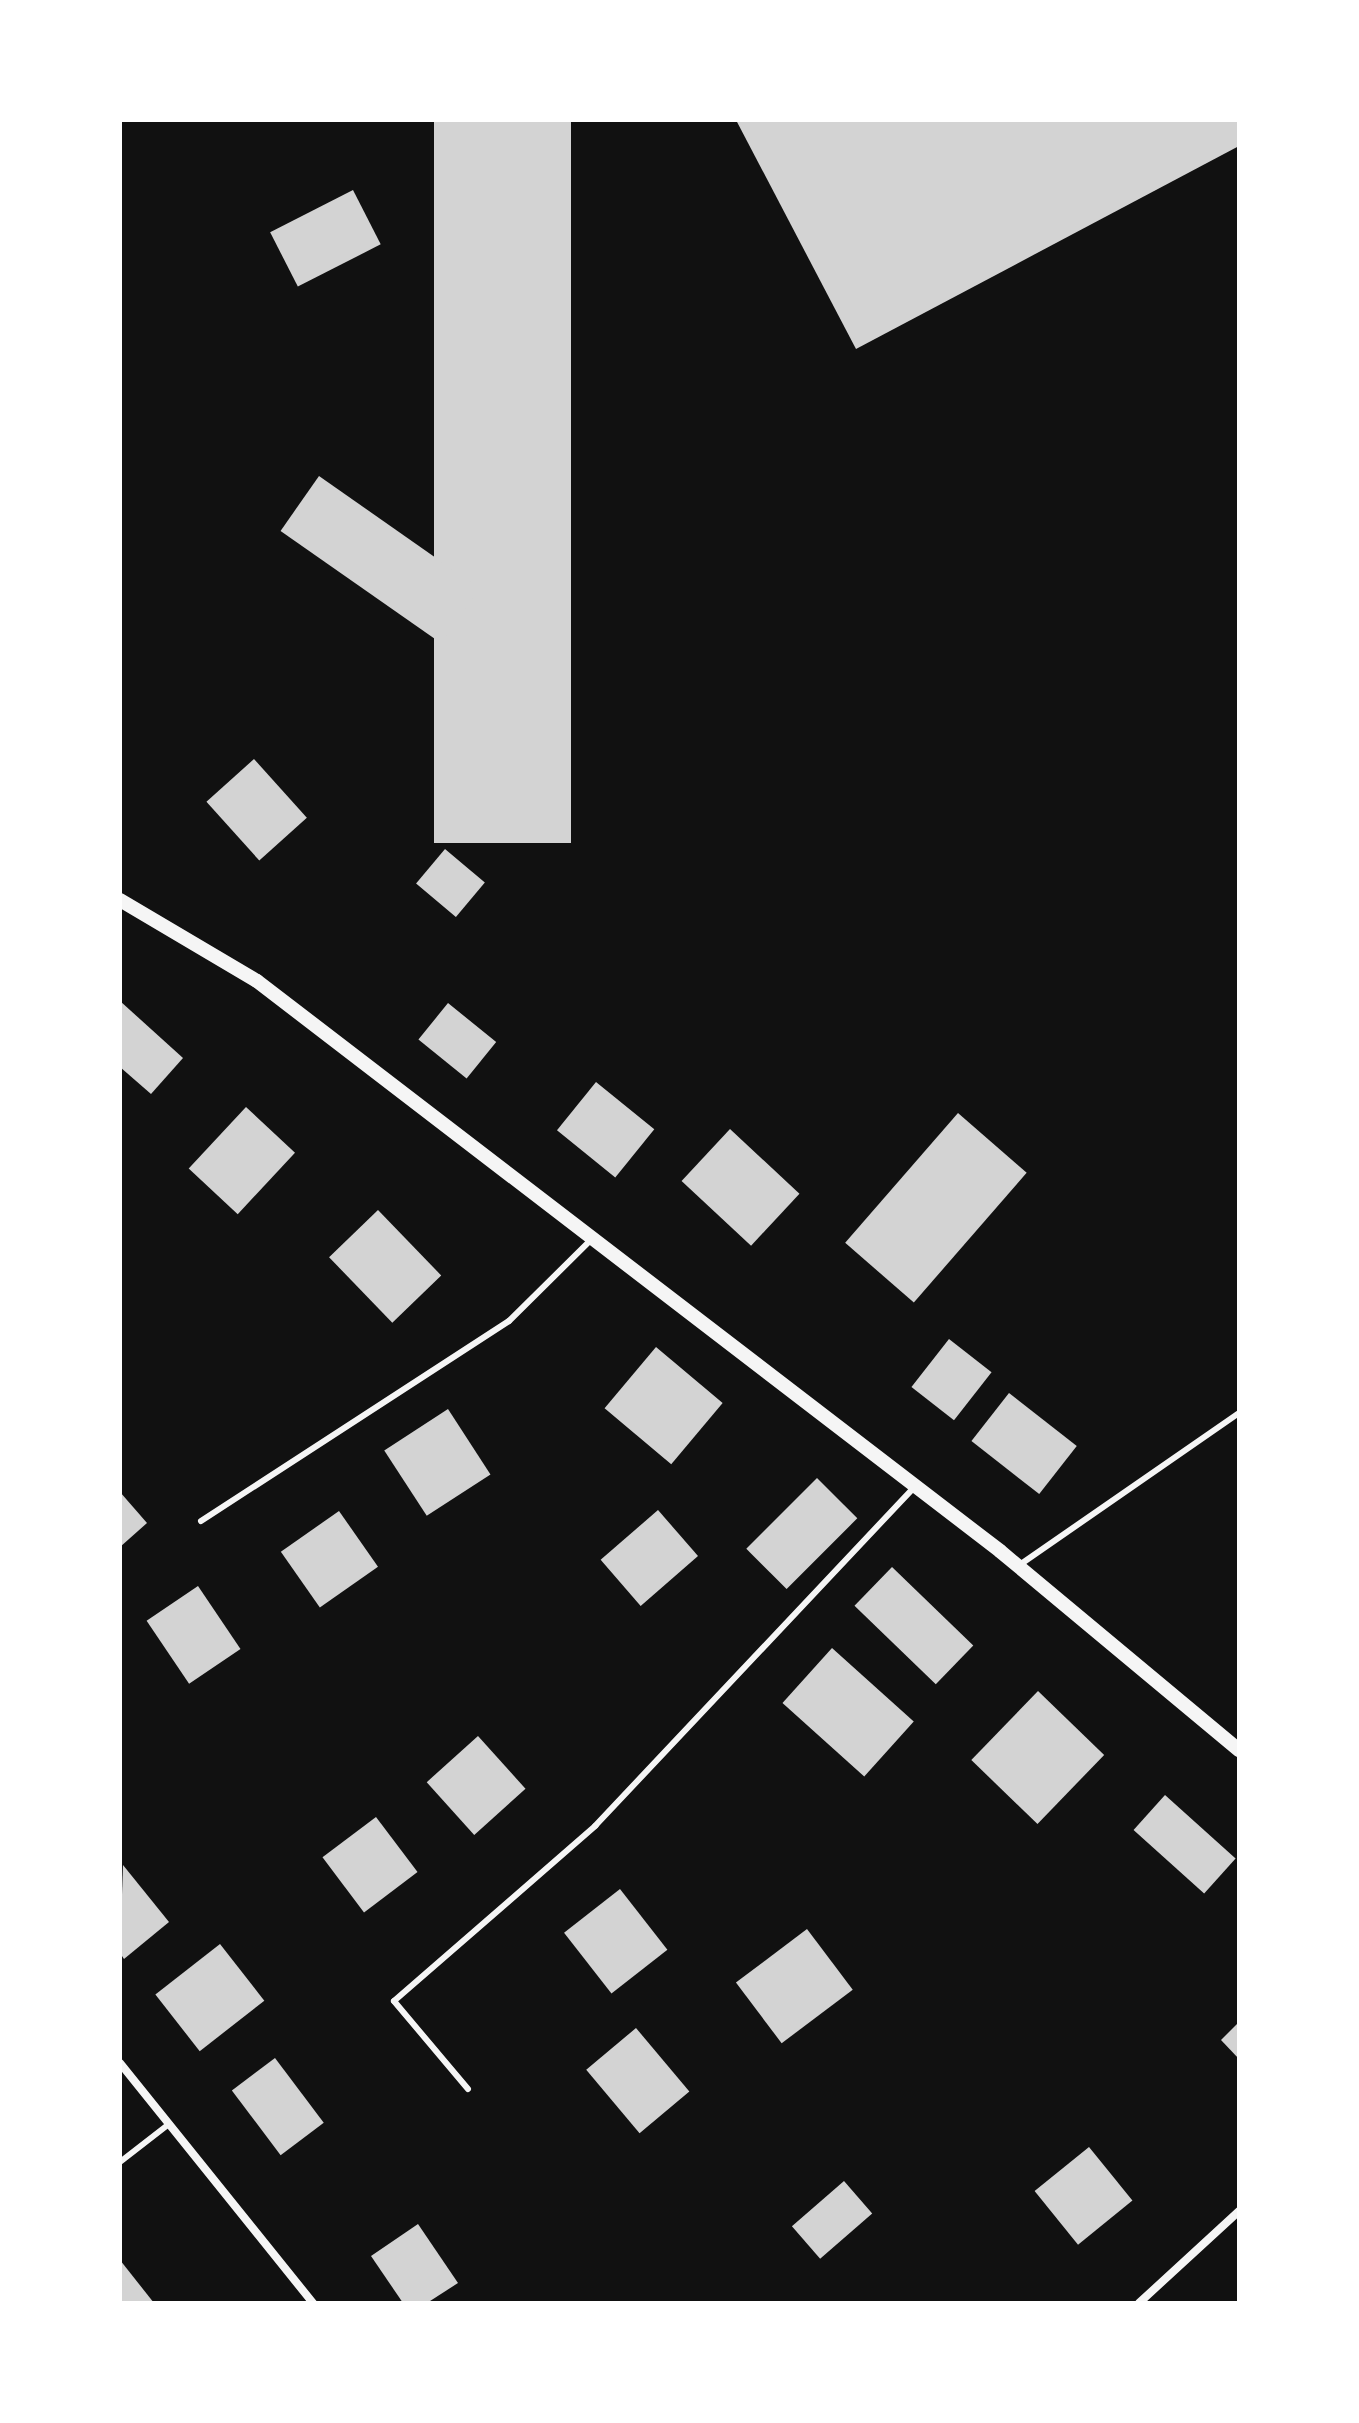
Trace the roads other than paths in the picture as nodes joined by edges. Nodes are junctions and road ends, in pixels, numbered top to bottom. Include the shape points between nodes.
1 (120, 900) edge
2 (592, 1239) junction
3 (1239, 1413) edge
4 (915, 1486) junction
5 (201, 1521) dead end
6 (1018, 1566) junction
7 (1239, 1750) edge
8 (120, 2063) edge
9 (468, 2089) dead end
10 (169, 2124) junction
11 (120, 2162) edge
12 (1239, 2211) edge
13 (313, 2303) edge
14 (1139, 2303) edge

1 - 2 street via 257,981
2 - 4 street
2 - 5 lane via 509,1321
3 - 6 lane
4 - 6 street
4 - 9 lane via 595,1826 394,2001
6 - 7 street
8 - 10 street
10 - 11 lane
10 - 13 street
12 - 14 street

